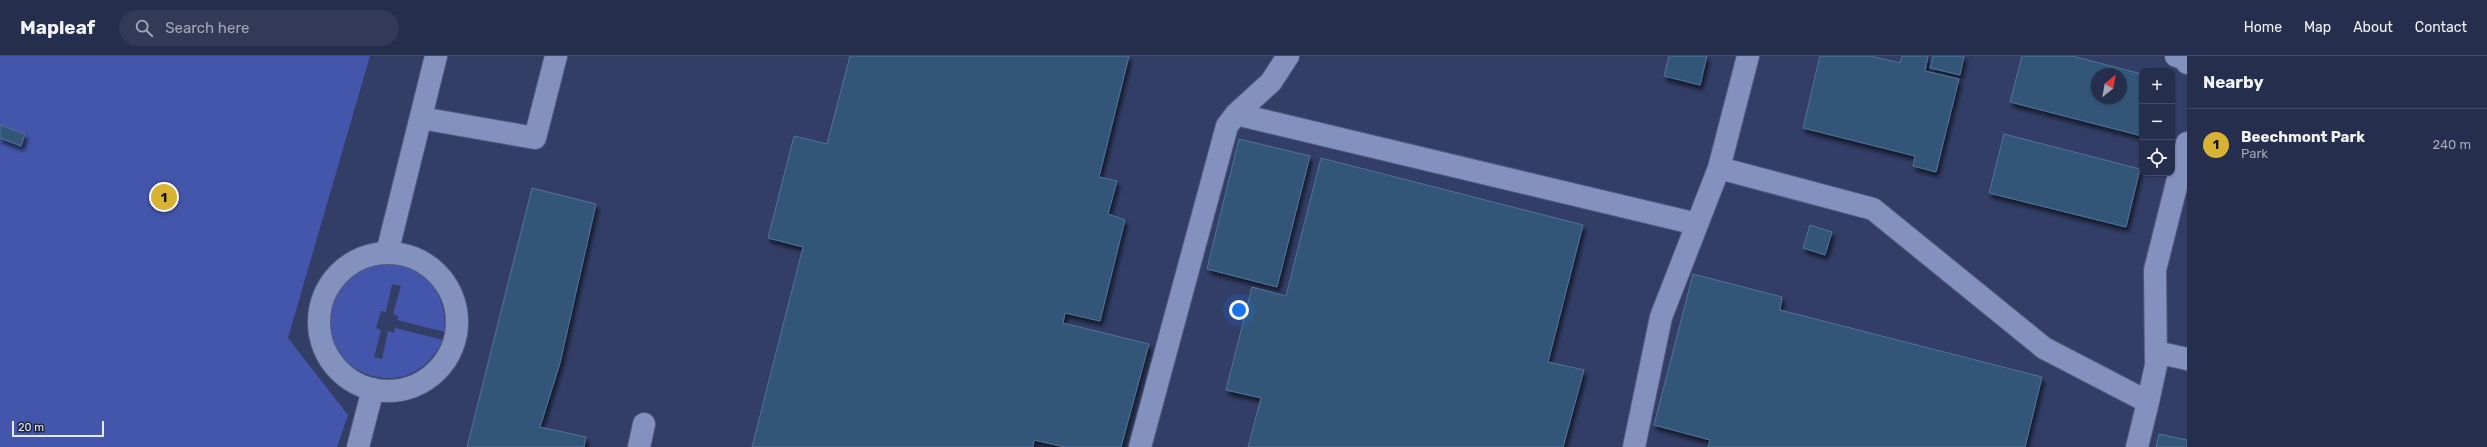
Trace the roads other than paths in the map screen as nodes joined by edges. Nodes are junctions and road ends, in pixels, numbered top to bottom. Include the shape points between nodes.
1 (436, 56) edge
2 (556, 56) edge
3 (1288, 56) edge
4 (1748, 56) edge
5 (2176, 56) edge
6 (2187, 63) edge
7 (1236, 114) junction
8 (421, 118) junction
9 (2187, 143) edge
10 (1719, 168) junction
11 (1697, 224) junction
12 (387, 253) junction
13 (2156, 352) junction
14 (2187, 359) edge
15 (373, 389) junction
16 (2148, 402) junction
17 (644, 424) dead end
18 (358, 447) edge
19 (639, 447) edge
20 (1140, 447) edge
21 (1634, 447) edge
22 (2137, 447) edge

1 - 8 street
2 - 8 street via 535,138
3 - 7 street via 1271,82
4 - 10 street
5 - 6 street via 2183,58
7 - 11 street
7 - 20 street via 1227,126
8 - 12 street
9 - 13 street via 2155,270
10 - 11 street
10 - 16 street via 1873,209 2044,348
11 - 21 street via 1661,317
12 - 15 street via 356,260 336,275 324,295 319,319 322,342 333,364 351,380
12 - 15 street via 402,254 423,262 439,276 451,294 457,315 456,337 448,357 434,374 422,382 395,391
13 - 14 street
13 - 16 street via 2156,365
15 - 18 street
16 - 22 street
17 - 19 street

